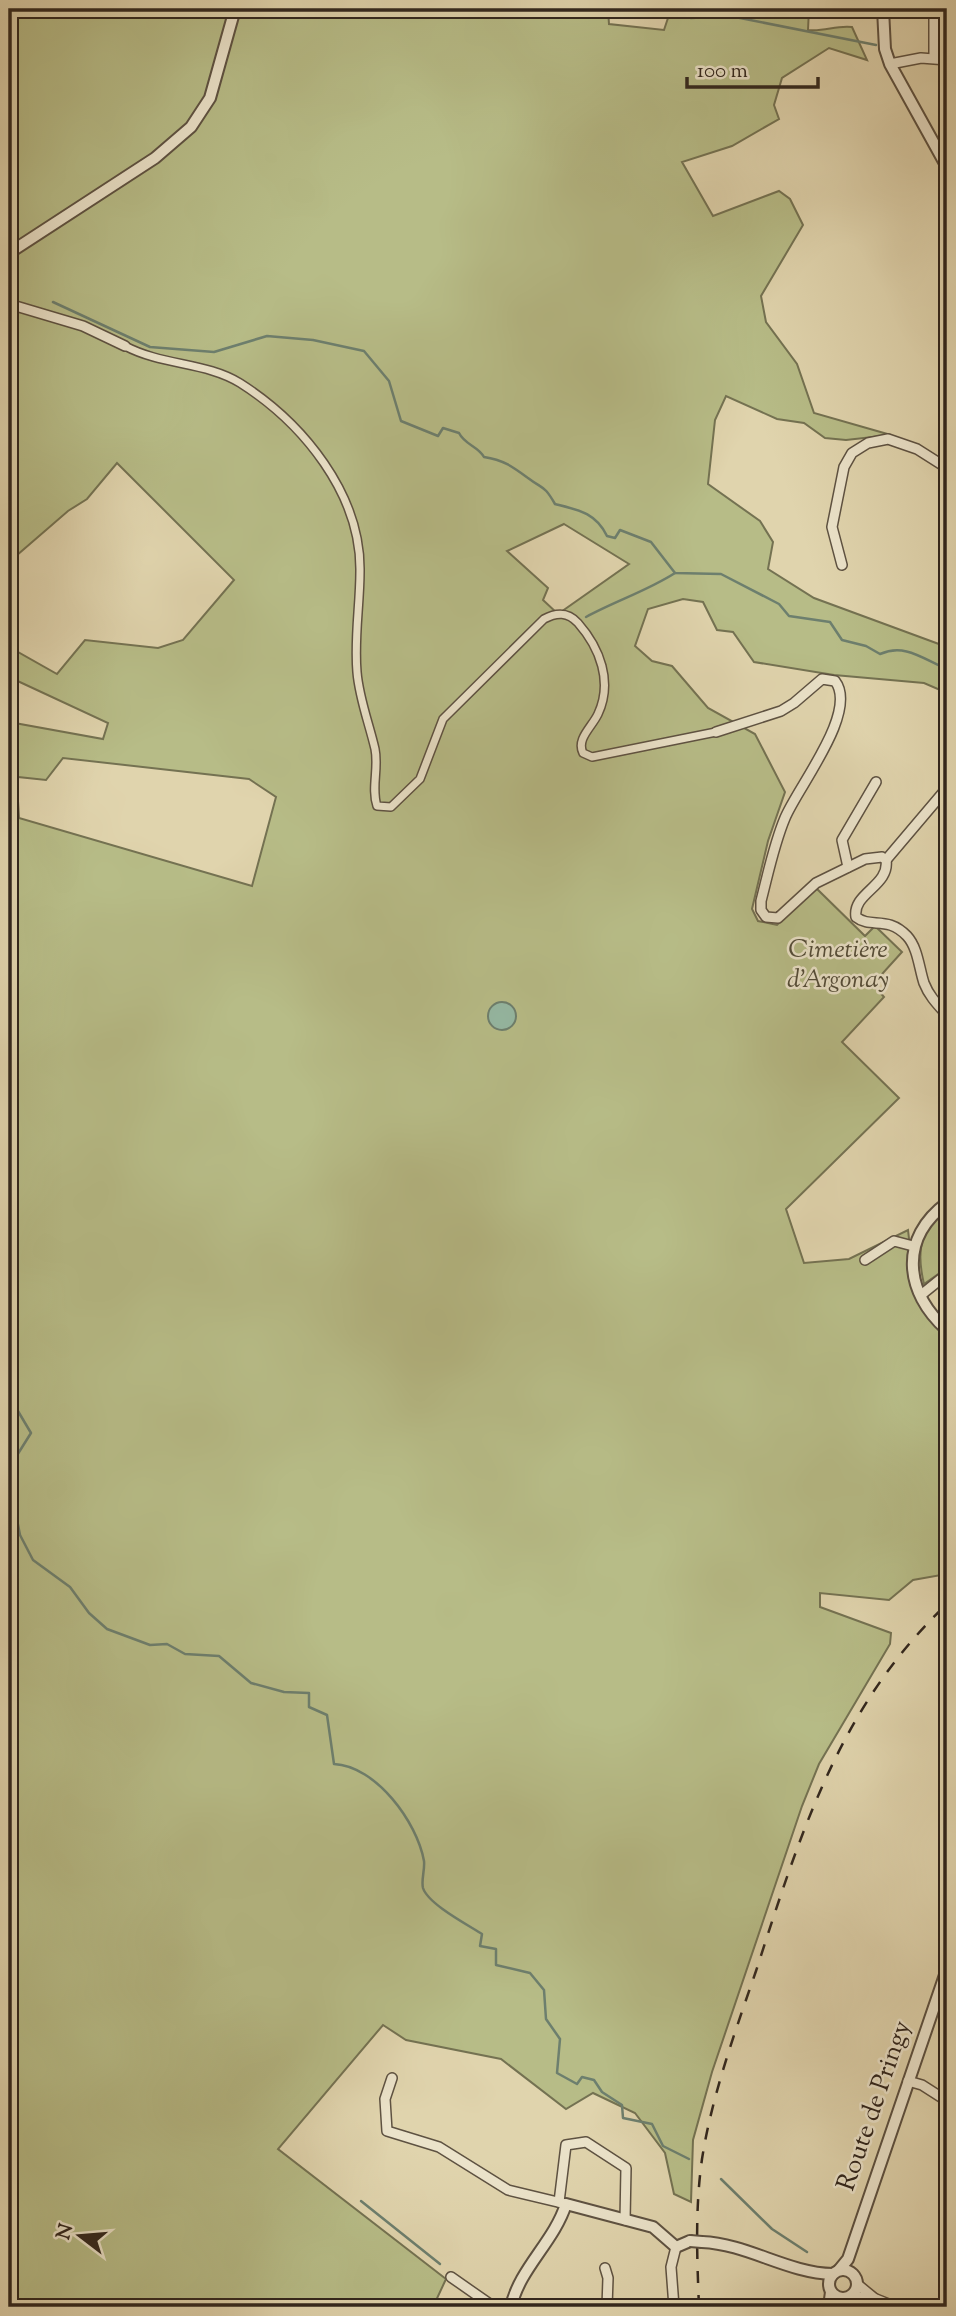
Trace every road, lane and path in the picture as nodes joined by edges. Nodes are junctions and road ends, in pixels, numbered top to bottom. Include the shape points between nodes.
1 (235, 9) edge
2 (883, 9) edge
3 (934, 9) edge
4 (934, 58) junction
5 (947, 60) edge
6 (890, 64) junction
7 (947, 167) edge
8 (9, 253) edge
9 (9, 304) edge
10 (125, 346) joint
11 (947, 468) edge
12 (842, 565) dead end
13 (716, 732) joint
14 (876, 782) dead end
15 (947, 788) edge
16 (886, 860) junction
17 (848, 867) junction
18 (947, 1014) edge
19 (947, 1203) edge
20 (913, 1246) junction
21 (865, 1260) dead end
22 (947, 1274) edge
23 (921, 1295) junction
24 (947, 1330) edge
25 (947, 1969) edge
26 (392, 2078) dead end
27 (908, 2081) junction
28 (947, 2101) edge
29 (563, 2203) junction
30 (625, 2220) junction
31 (676, 2246) junction
32 (848, 2259) junction
33 (605, 2268) dead end
34 (803, 2269) junction
35 (836, 2272) junction
36 (451, 2277) dead end
37 (855, 2279) junction
38 (830, 2289) junction
39 (876, 2299) junction
40 (843, 2301) edge
41 (494, 2307) edge
42 (511, 2307) edge
43 (607, 2307) edge
44 (674, 2307) edge
45 (829, 2307) edge
46 (896, 2307) edge

1 - 8 street via 215,85 191,127 155,158
2 - 6 street
3 - 4 street
4 - 5 street
4 - 6 street
6 - 7 street
9 - 10 street via 83,326
10 - 13 street via 147,358 202,368 250,390 298,429 349,504 360,569 356,673 375,748 377,806 391,807 420,779 443,719 552,614 573,617 602,661 603,702 582,740 583,753 592,757
11 - 12 street via 888,439 868,443 852,453 844,467 832,527
13 - 17 street via 794,704 822,678 835,681 840,696 831,731 783,822 762,912 778,918 810,888
14 - 17 street via 842,840
15 - 16 street
16 - 17 street via 871,857
16 - 18 street via 885,874 859,902 856,917 885,922 906,935 927,990
19 - 20 street via 929,1217
20 - 21 street via 894,1241
20 - 23 street
22 - 23 street
23 - 24 street
25 - 27 street, Route de Pringy
26 - 29 street via 385,2099 387,2132 439,2147 508,2190
27 - 28 street
27 - 32 street, Route de Pringy
29 - 30 street
29 - 30 street via 565,2149 569,2143 586,2142 626,2168
29 - 42 street via 561,2219 513,2295
30 - 31 street via 658,2229
31 - 34 street, bridge via 690,2241 743,2248
31 - 44 street via 671,2262
32 - 35 street, Route de Pringy
32 - 37 street
33 - 43 street
34 - 35 street
34 - 38 street
35 - 37 street
35 - 38 street, Route de Pringy
36 - 41 street
37 - 39 street
37 - 40 street
38 - 40 street
38 - 45 street, Route de Pringy
39 - 40 street
39 - 46 street

